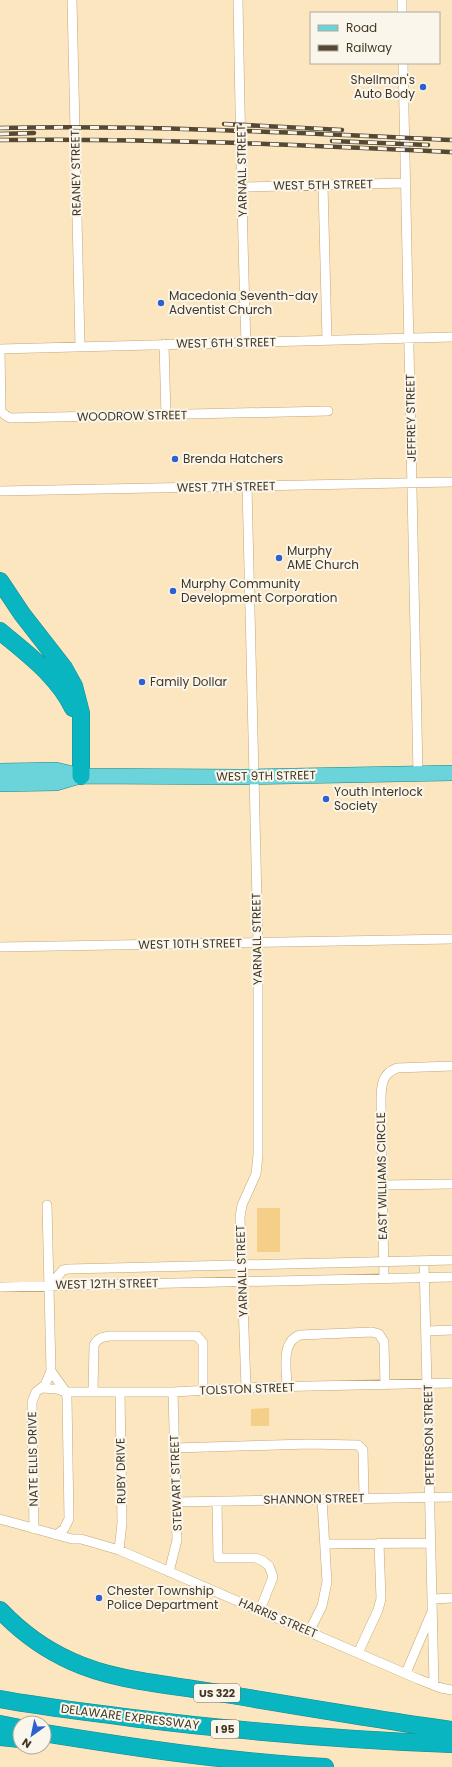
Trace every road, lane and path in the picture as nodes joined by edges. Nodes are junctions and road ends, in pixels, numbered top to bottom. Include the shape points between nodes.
1 (72, 0) edge
2 (238, 0) edge
3 (402, 0) edge
4 (402, 12) edge
5 (403, 64) edge
6 (406, 183) junction
7 (323, 185) junction
8 (241, 187) junction
9 (452, 337) edge
10 (409, 338) junction
11 (327, 340) junction
12 (246, 342) junction
13 (164, 344) junction
14 (80, 346) junction
15 (0, 349) edge
16 (328, 411) dead end
17 (166, 416) junction
18 (452, 482) edge
19 (412, 483) junction
20 (247, 486) junction
21 (0, 491) edge
22 (0, 581) edge
23 (0, 631) edge
24 (80, 739) junction
25 (0, 771) edge
26 (452, 773) edge
27 (418, 774) junction
28 (81, 776) junction
29 (254, 777) junction
30 (0, 784) edge
31 (452, 939) edge
32 (258, 943) junction
33 (0, 946) edge
34 (452, 1066) edge
35 (452, 1184) edge
36 (383, 1185) junction
37 (47, 1205) dead end
38 (452, 1260) edge
39 (384, 1261) junction
40 (424, 1261) junction
41 (241, 1265) junction
42 (384, 1278) junction
43 (425, 1278) junction
44 (452, 1278) edge
45 (243, 1282) junction
46 (50, 1286) junction
47 (0, 1287) edge
48 (452, 1330) edge
49 (427, 1331) junction
50 (51, 1371) junction
51 (452, 1383) edge
52 (428, 1384) junction
53 (385, 1385) junction
54 (287, 1387) junction
55 (42, 1388) junction
56 (246, 1388) junction
57 (203, 1389) junction
58 (66, 1392) junction
59 (93, 1392) junction
60 (120, 1392) junction
61 (173, 1392) junction
62 (175, 1448) junction
63 (430, 1497) junction
64 (452, 1497) edge
65 (364, 1498) junction
66 (322, 1499) junction
67 (217, 1501) junction
68 (176, 1502) junction
69 (0, 1519) edge
70 (68, 1519) junction
71 (34, 1529) junction
72 (56, 1535) junction
73 (81, 1539) junction
74 (431, 1543) junction
75 (325, 1544) junction
76 (379, 1544) junction
77 (119, 1550) junction
78 (169, 1572) junction
79 (433, 1598) junction
80 (452, 1598) edge
81 (433, 1609) junction
82 (0, 1610) edge
83 (260, 1610) junction
84 (309, 1632) junction
85 (358, 1653) junction
86 (406, 1673) junction
87 (434, 1685) junction
88 (452, 1690) edge
89 (0, 1699) edge
90 (0, 1724) edge
91 (12, 1726) edge
92 (452, 1730) edge
93 (52, 1734) edge
94 (0, 1737) edge
95 (12, 1738) edge
96 (52, 1743) edge
97 (452, 1744) edge
98 (134, 1748) junction
99 (325, 1767) edge

1 - 14 street, REANEY STREET
2 - 8 street, YARNALL STREET
3 - 4 street
5 - 6 street, JEFFREY STREET
6 - 7 street, WEST 5TH STREET
6 - 10 street, JEFFREY STREET
7 - 8 street, WEST 5TH STREET
7 - 11 street
8 - 12 street, YARNALL STREET
9 - 10 street, WEST 6TH STREET
10 - 11 street, WEST 6TH STREET
10 - 19 street, JEFFREY STREET
11 - 12 street, WEST 6TH STREET
12 - 13 street, WEST 6TH STREET
13 - 14 street, WEST 6TH STREET
13 - 17 street
14 - 15 street, WEST 6TH STREET
15 - 17 street, WOODROW STREET via 1,411 5,416
16 - 17 street, WOODROW STREET
18 - 19 street, WEST 7TH STREET
19 - 20 street, WEST 7TH STREET
19 - 27 street, JEFFREY STREET
20 - 21 street, WEST 7TH STREET
20 - 29 street, YARNALL STREET
22 - 24 highway via 69,677 80,703
23 - 24 highway via 58,683 73,709
24 - 28 highway
25 - 28 main road, WEST 9TH STREET via 56,770
26 - 27 main road, WEST 9TH STREET
27 - 29 main road, WEST 9TH STREET
28 - 29 main road, WEST 9TH STREET
28 - 30 main road, WEST 9TH STREET via 56,783
29 - 32 street, YARNALL STREET
31 - 32 street, WEST 10TH STREET
32 - 33 street, WEST 10TH STREET
32 - 41 street, YARNALL STREET via 258,1155 256,1174 242,1205 240,1217
34 - 36 street, EAST WILLIAMS CIRCLE via 397,1068 386,1075 381,1088
35 - 36 street
36 - 39 street, EAST WILLIAMS CIRCLE
37 - 46 street, NATE ELLIS DRIVE
38 - 40 street, WEST 12TH STREET
39 - 40 street, WEST 12TH STREET
39 - 41 street, WEST 12TH STREET
39 - 42 street, EAST WILLIAMS CIRCLE
40 - 43 street, PETERSON STREET
41 - 45 street, YARNALL STREET
41 - 46 street, WEST 12TH STREET via 68,1269 60,1273
42 - 43 street, WEST 12TH STREET
42 - 45 street, WEST 12TH STREET
43 - 44 street, WEST 12TH STREET
43 - 49 street, PETERSON STREET
45 - 46 street, WEST 12TH STREET
45 - 56 street, YARNALL STREET
46 - 47 street
46 - 50 street, NATE ELLIS DRIVE
48 - 49 street
49 - 52 street, PETERSON STREET
50 - 55 street, NATE ELLIS DRIVE
50 - 58 street
51 - 52 street, TOLSTON STREET
52 - 53 street, TOLSTON STREET
52 - 63 street, PETERSON STREET
53 - 54 street, TOLSTON STREET
53 - 54 street via 384,1342 379,1334 372,1332 295,1337 287,1346
54 - 56 street, TOLSTON STREET
55 - 58 street, TOLSTON STREET
55 - 71 street, NATE ELLIS DRIVE via 33,1397 31,1408
56 - 57 street, TOLSTON STREET
57 - 59 street via 203,1343 197,1336 110,1336 96,1340 94,1345
57 - 61 street, TOLSTON STREET
58 - 59 street, TOLSTON STREET
58 - 70 street
59 - 60 street, TOLSTON STREET
60 - 61 street, TOLSTON STREET
60 - 77 street, RUBY DRIVE via 122,1523
61 - 62 street, STEWART STREET
62 - 65 street via 358,1445 363,1450
62 - 68 street, STEWART STREET
63 - 64 street, SHANNON STREET
63 - 65 street, SHANNON STREET
63 - 74 street, PETERSON STREET
65 - 66 street, SHANNON STREET
66 - 67 street, SHANNON STREET
66 - 75 street
67 - 68 street, SHANNON STREET
67 - 83 street via 218,1558 256,1558 269,1566 273,1577
68 - 78 street, STEWART STREET via 177,1540
69 - 71 street, HARRIS STREET
70 - 72 street via 64,1529
70 - 73 street via 75,1534
71 - 72 street, HARRIS STREET
72 - 73 street, HARRIS STREET
73 - 77 street, HARRIS STREET
74 - 76 street
74 - 79 street, PETERSON STREET
75 - 76 street
75 - 84 street via 326,1592
76 - 85 street via 381,1598
77 - 78 street, HARRIS STREET
78 - 83 street, HARRIS STREET
79 - 80 street
79 - 81 street, PETERSON STREET
81 - 86 street, PETERSON STREET
81 - 87 street, PETERSON STREET
82 - 92 highway, US 322 via 21,1631 48,1649 100,1672
83 - 84 street, HARRIS STREET
84 - 85 street, HARRIS STREET
85 - 86 street, HARRIS STREET
86 - 87 street, HARRIS STREET
87 - 88 street, HARRIS STREET
89 - 97 highway, DELAWARE EXPRESSWAY / I 95 via 68,1710 229,1729
90 - 91 highway
93 - 98 highway
94 - 95 highway
96 - 98 highway
98 - 99 highway

